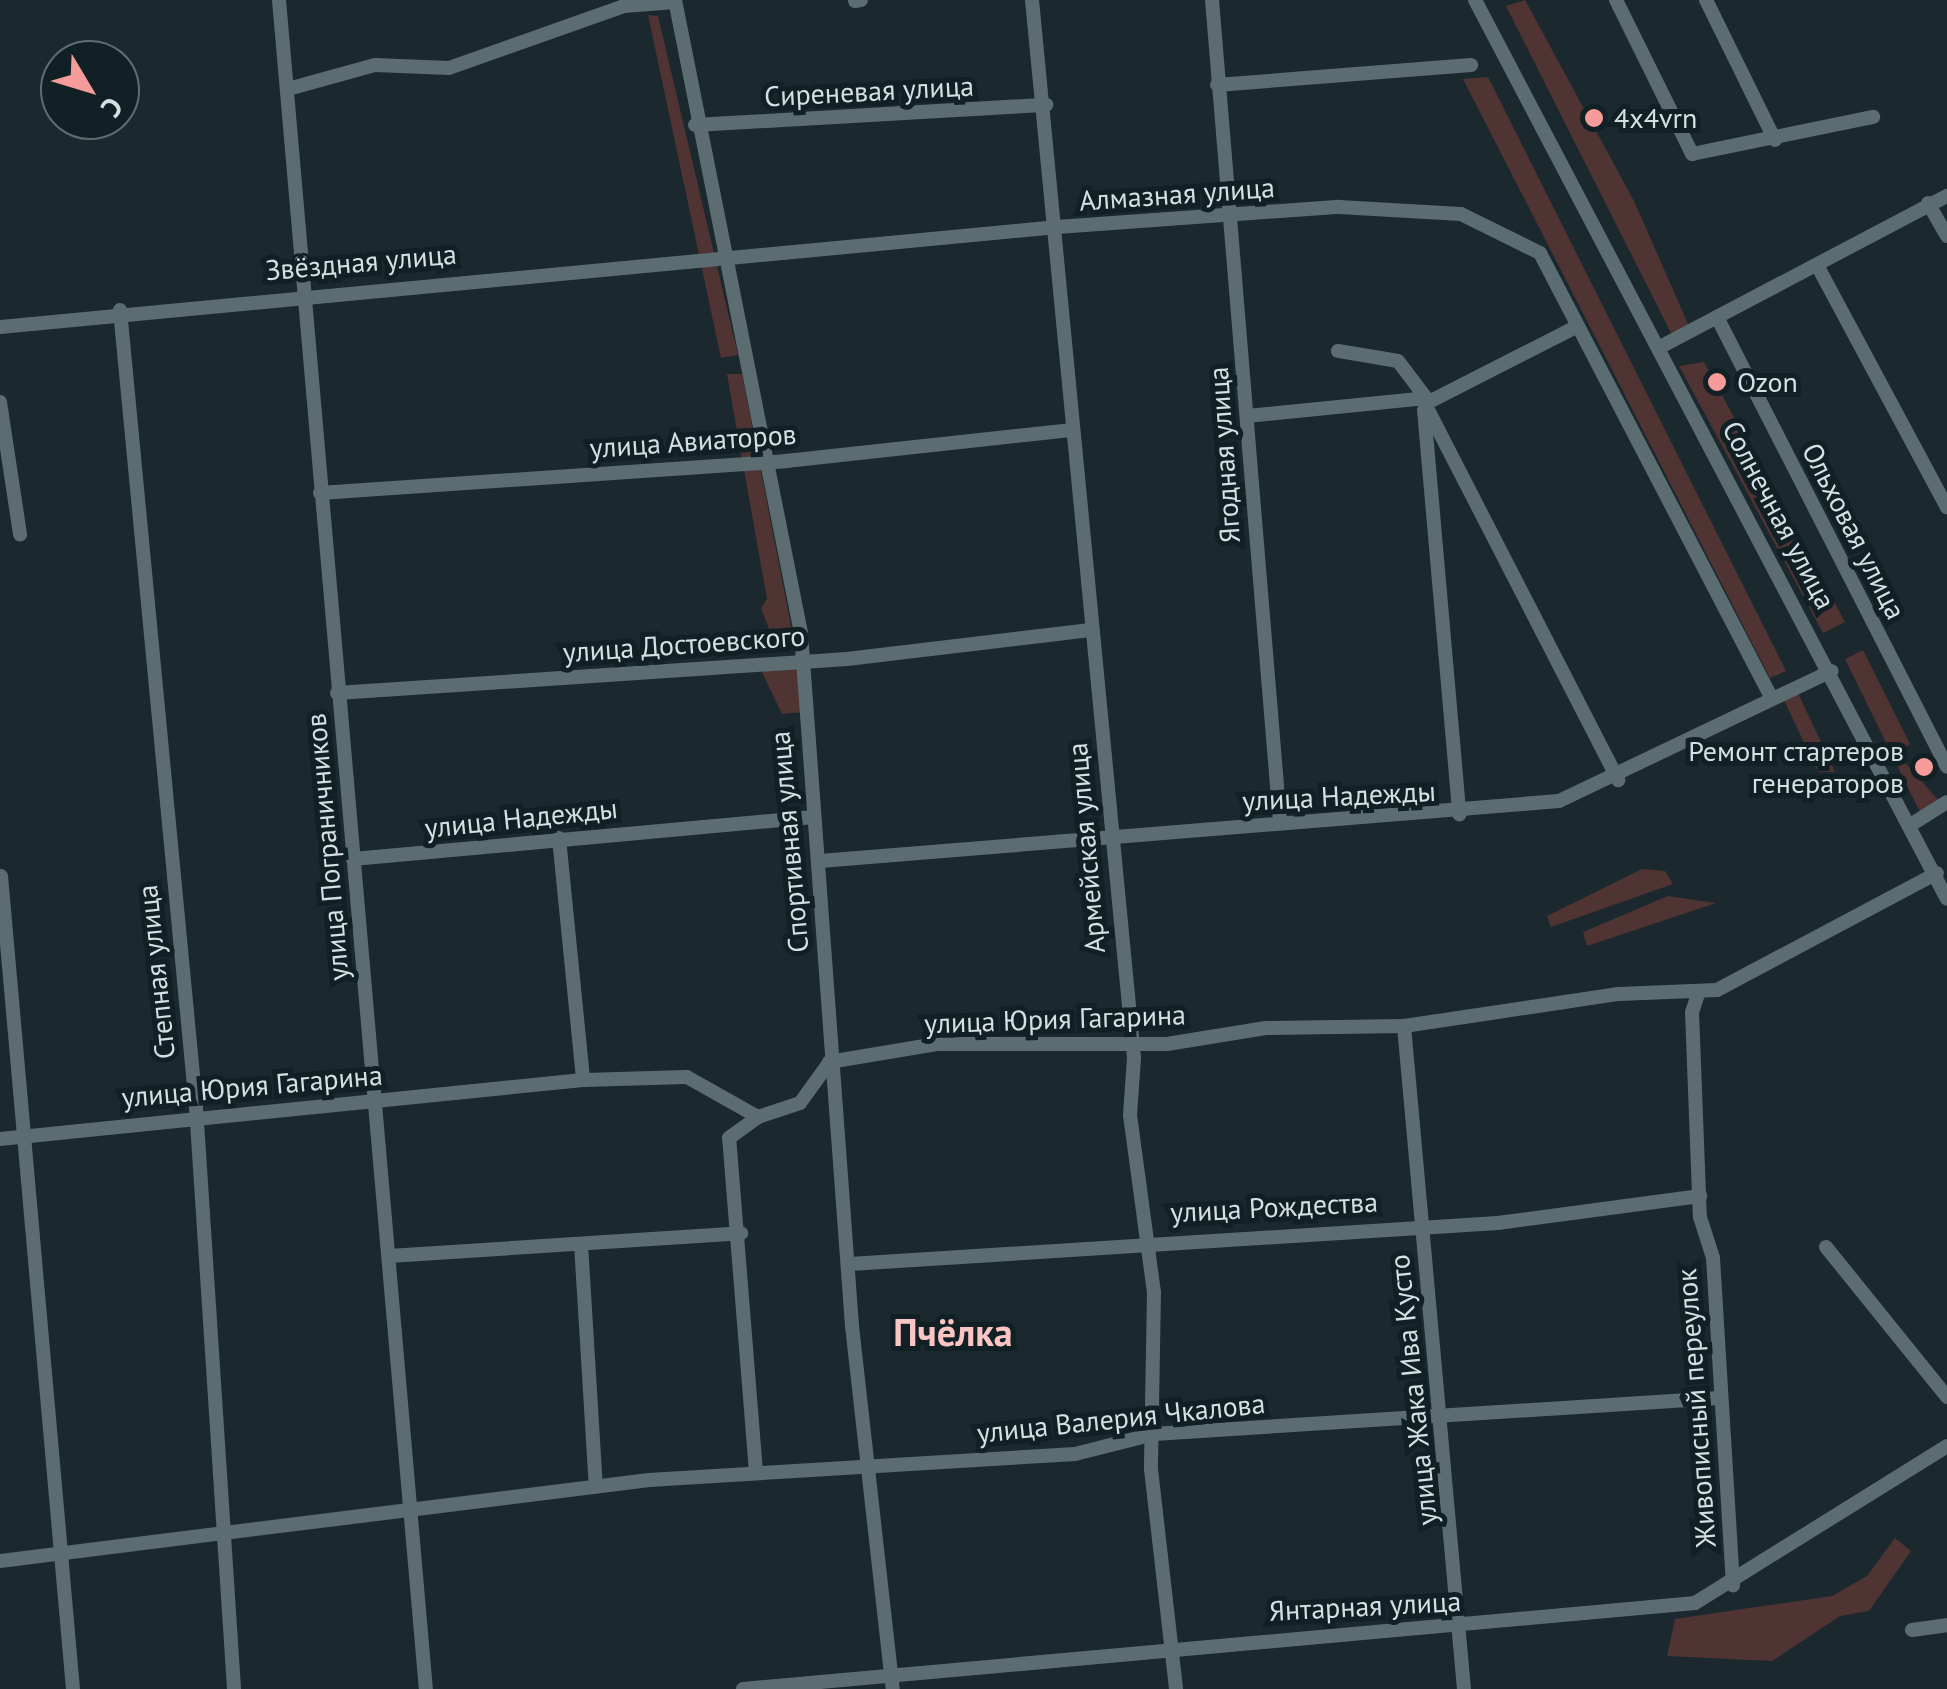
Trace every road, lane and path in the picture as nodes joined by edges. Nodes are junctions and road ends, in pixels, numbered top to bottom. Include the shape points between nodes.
1 (279, 0) edge
2 (1032, 0) edge
3 (1212, 0) edge
4 (1475, 0) edge
5 (1616, 0) edge
6 (1706, 0) edge
7 (675, 1) edge
8 (1471, 65) dead end
9 (1217, 84) junction
10 (288, 88) junction
11 (1046, 105) junction
12 (1874, 117) dead end
13 (694, 125) junction
14 (1775, 140) junction
15 (1947, 196) edge
16 (1928, 203) junction
17 (1231, 216) junction
18 (1057, 226) junction
19 (1947, 236) edge
20 (728, 262) junction
21 (1818, 265) junction
22 (300, 292) junction
23 (120, 310) junction
24 (1717, 317) junction
25 (0, 327) edge
26 (1576, 327) junction
27 (1662, 346) junction
28 (1338, 351) dead end
29 (1425, 401) junction
30 (0, 402) edge
31 (1246, 416) junction
32 (1070, 430) junction
33 (768, 457) junction
34 (320, 493) junction
35 (1947, 507) edge
36 (20, 534) dead end
37 (1092, 630) junction
38 (802, 657) junction
39 (1832, 671) junction
40 (338, 693) junction
41 (1771, 697) junction
42 (1947, 767) edge
43 (1618, 780) junction
44 (1947, 802) edge
45 (1458, 814) junction
46 (814, 817) junction
47 (1280, 822) junction
48 (1912, 824) junction
49 (559, 838) junction
50 (1111, 840) junction
51 (353, 859) junction
52 (820, 862) junction
53 (1938, 873) junction
54 (1, 876) edge
55 (1947, 899) edge
56 (1699, 991) junction
57 (1404, 1026) junction
58 (1132, 1045) junction
59 (830, 1062) junction
60 (583, 1080) junction
61 (375, 1099) junction
62 (195, 1115) junction
63 (758, 1117) junction
64 (24, 1136) junction
65 (0, 1139) edge
66 (1700, 1196) junction
67 (1420, 1226) junction
68 (741, 1233) junction
69 (1149, 1238) junction
70 (581, 1244) junction
71 (1826, 1248) dead end
72 (389, 1256) junction
73 (850, 1264) junction
74 (1718, 1398) junction
75 (1947, 1398) edge
76 (1443, 1420) junction
77 (1154, 1434) junction
78 (1947, 1446) edge
79 (866, 1466) junction
80 (756, 1472) junction
81 (596, 1487) junction
82 (410, 1510) junction
83 (222, 1528) junction
84 (63, 1548) junction
85 (0, 1561) edge
86 (1733, 1585) junction
87 (1461, 1622) junction
88 (1947, 1625) edge
89 (1912, 1630) dead end
90 (1174, 1646) junction
91 (892, 1682) edge
92 (73, 1689) edge
93 (234, 1689) edge
94 (426, 1689) edge
95 (743, 1689) edge
96 (1176, 1689) edge
97 (1464, 1689) edge

1 - 10 street, улица Пограничников
2 - 11 street, Армейская улица
3 - 9 street, Ягодная улица
4 - 27 street, Солнечная улица
5 - 14 street via 1692,154
6 - 14 street
7 - 10 street via 624,6 449,68 375,65
7 - 13 street, Спортивная улица
8 - 9 street
9 - 17 street, Ягодная улица
10 - 22 street, улица Пограничников
11 - 13 street, Сиреневая улица
11 - 18 street, Армейская улица
12 - 14 street
13 - 20 street, Спортивная улица
15 - 16 street
16 - 19 street
16 - 21 street
17 - 18 street, Алмазная улица
17 - 26 street, Алмазная улица via 1339,206 1461,214 1540,253
17 - 31 street, Ягодная улица
18 - 20 street, Алмазная улица
18 - 32 street, Армейская улица
20 - 22 street, Звёздная улица
20 - 33 street, Спортивная улица
21 - 24 street
21 - 35 street
22 - 23 street, Звёздная улица
22 - 34 street, улица Пограничников
23 - 25 street, Звёздная улица
23 - 62 street, Степная улица
24 - 27 street
24 - 42 street, Ольховая улица
26 - 29 street
26 - 41 street, Алмазная улица
27 - 39 street, Солнечная улица
28 - 29 street via 1398,361
29 - 31 street
29 - 43 street
29 - 45 street
30 - 36 street
31 - 47 street, Ягодная улица
32 - 33 street, улица Авиаторов
32 - 37 street, Армейская улица
33 - 34 street, улица Авиаторов
33 - 38 street, Спортивная улица
34 - 40 street, улица Пограничников
37 - 38 street, улица Достоевского
37 - 50 street, Армейская улица
38 - 40 street, улица Достоевского
38 - 46 street, Спортивная улица
39 - 41 street, улица Надежды
39 - 48 street, Солнечная улица
40 - 51 street, улица Пограничников
41 - 43 street, улица Надежды
43 - 45 street, улица Надежды via 1559,801
44 - 48 street
45 - 47 street, улица Надежды
46 - 49 street, улица Надежды
46 - 52 street, Спортивная улица
47 - 50 street, улица Надежды
48 - 53 street, Солнечная улица
49 - 51 street, улица Надежды
49 - 60 street
50 - 52 street, улица Надежды
50 - 58 street, Армейская улица
51 - 61 street, улица Пограничников
52 - 59 street, Спортивная улица
53 - 55 street, Солнечная улица
53 - 56 street, улица Юрия Гагарина via 1753,977
54 - 64 street
56 - 57 street, улица Юрия Гагарина via 1618,994
56 - 66 street, Живописный переулок via 1692,1012
57 - 58 street, улица Юрия Гагарина via 1266,1028
57 - 67 street, улица Жака Ива Кусто
58 - 59 street, улица Юрия Гагарина via 938,1044
58 - 69 street, Армейская улица via 1130,1115
59 - 63 street via 800,1102
59 - 73 street, Спортивная улица
60 - 61 street, улица Юрия Гагарина
60 - 63 street, улица Юрия Гагарина via 687,1077
61 - 62 street, улица Юрия Гагарина
61 - 72 street, улица Пограничников
62 - 64 street, улица Юрия Гагарина
62 - 83 street, Степная улица
63 - 68 street via 729,1138
64 - 65 street, улица Юрия Гагарина
64 - 84 street
66 - 67 street, улица Рождества
66 - 74 street, Живописный переулок
67 - 69 street, улица Рождества
67 - 76 street, улица Жака Ива Кусто
68 - 70 street
68 - 80 street
69 - 73 street, улица Рождества via 960,1262
69 - 77 street, Армейская улица
70 - 72 street
70 - 81 street
71 - 75 street
72 - 82 street, улица Пограничников
73 - 79 street, Спортивная улица
74 - 76 street, улица Валерия Чкалова
74 - 86 street, Живописный переулок
76 - 77 street, улица Валерия Чкалова
76 - 87 street, улица Жака Ива Кусто
77 - 79 street, улица Валерия Чкалова via 1075,1454
77 - 90 street, Армейская улица
78 - 86 street, Янтарная улица
79 - 80 street, улица Валерия Чкалова
79 - 91 street, Спортивная улица
80 - 81 street, улица Валерия Чкалова
81 - 82 street, улица Валерия Чкалова
82 - 83 street, улица Валерия Чкалова
82 - 94 street, улица Пограничников
83 - 84 street, улица Валерия Чкалова
83 - 93 street, Степная улица
84 - 85 street, улица Валерия Чкалова
84 - 92 street
86 - 87 street, Янтарная улица via 1650,1611
87 - 90 street, Янтарная улица
87 - 97 street, улица Жака Ива Кусто
88 - 89 street
90 - 91 street, Янтарная улица
90 - 96 street, Армейская улица
91 - 95 street, Янтарная улица

